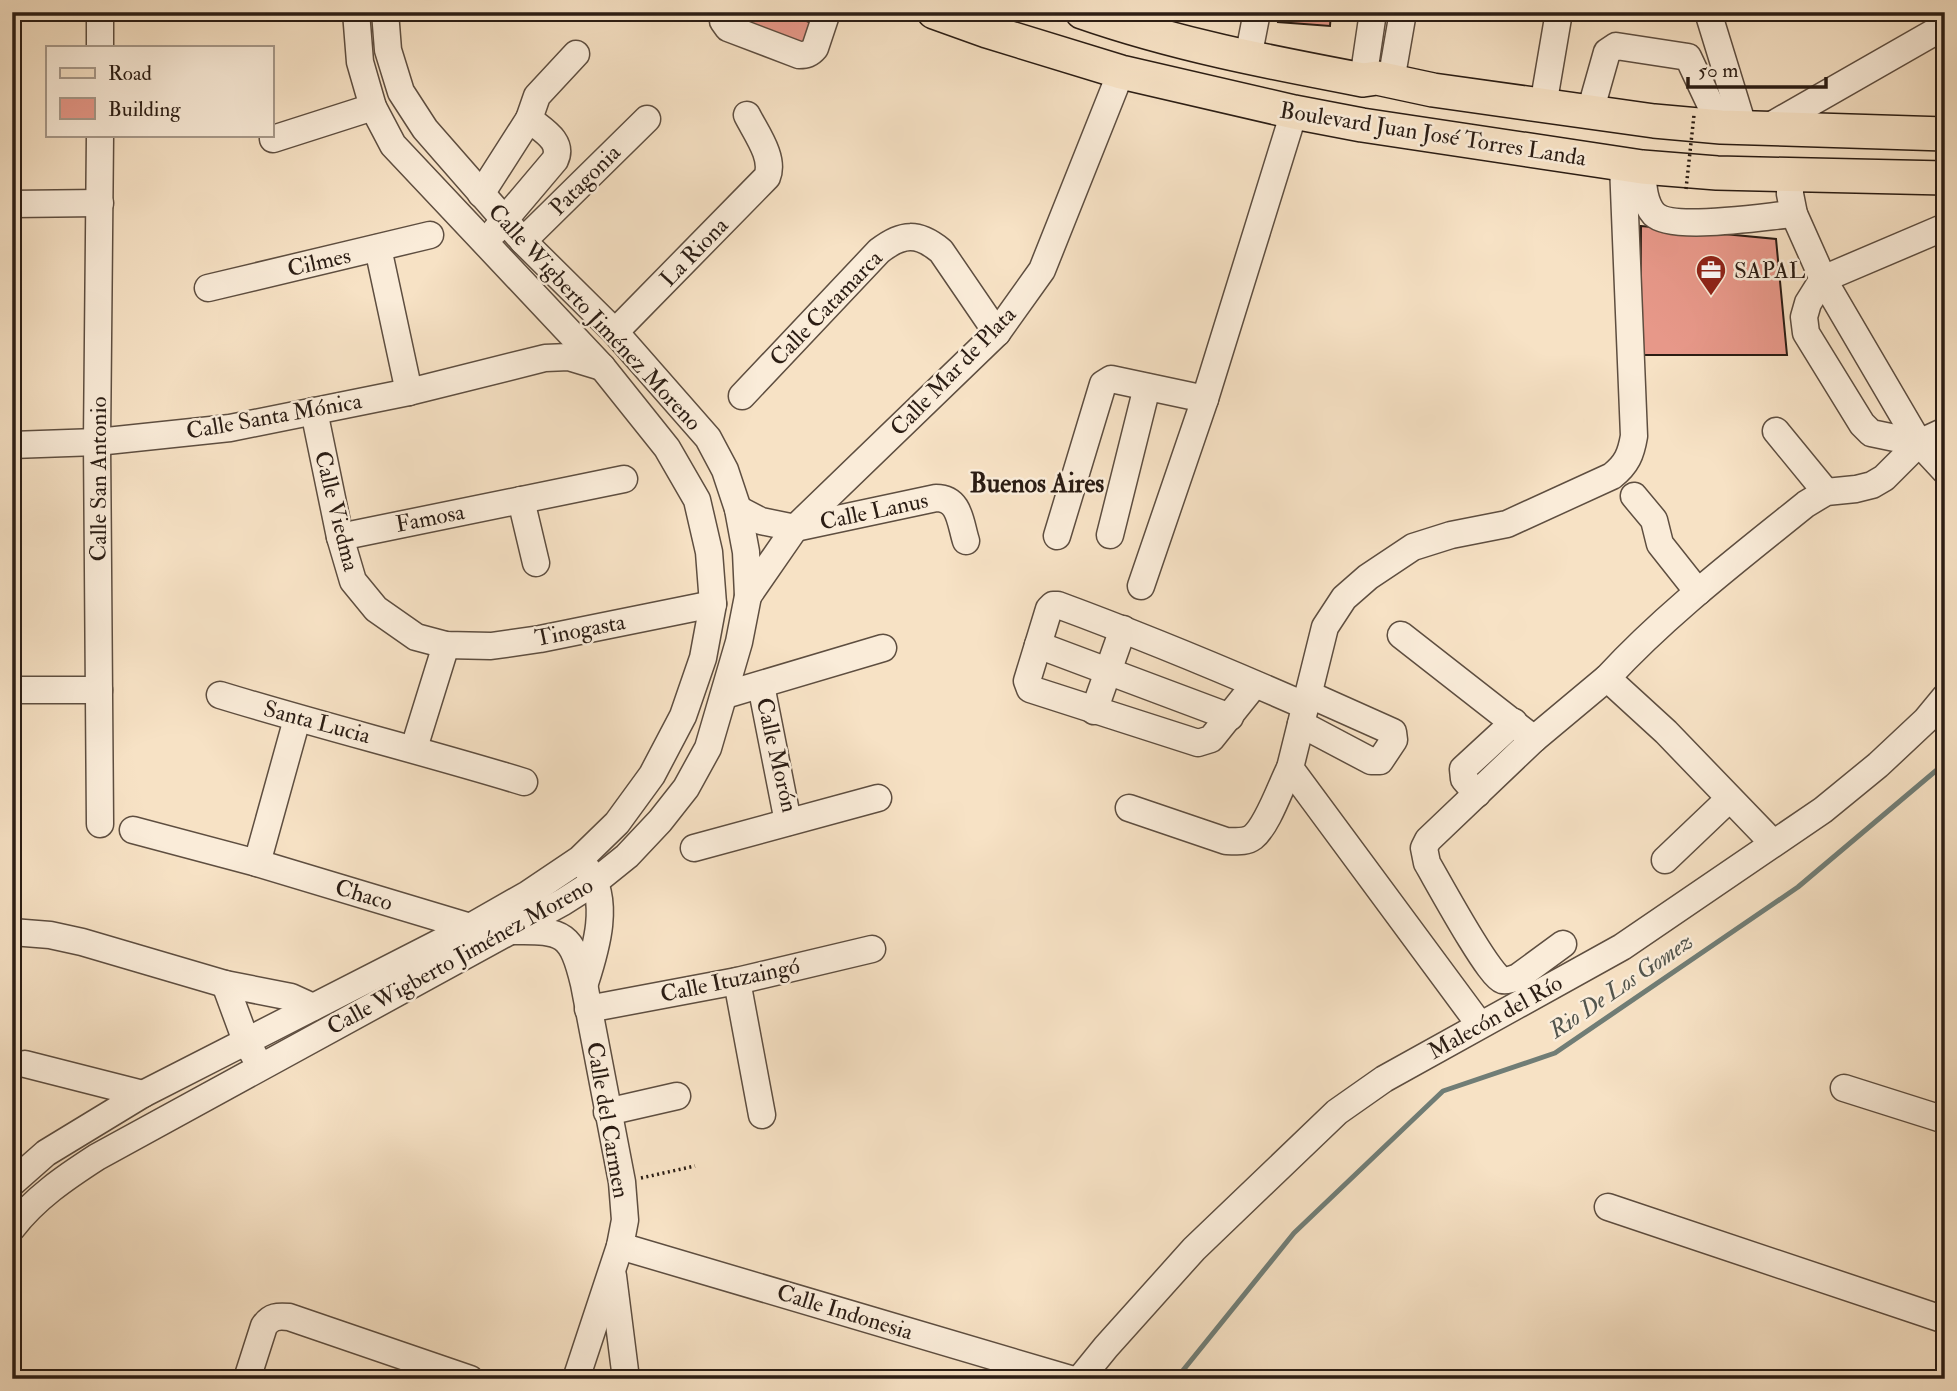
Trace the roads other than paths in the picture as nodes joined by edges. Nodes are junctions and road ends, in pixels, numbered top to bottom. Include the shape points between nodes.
1 (100, 12) edge
2 (356, 12) edge
3 (386, 12) edge
4 (724, 12) edge
5 (827, 12) edge
6 (934, 12) edge
7 (1082, 12) edge
8 (1257, 12) edge
9 (1403, 12) edge
10 (1559, 12) edge
11 (1708, 12) edge
12 (1373, 19) dead end
13 (1139, 22) edge
14 (1945, 26) edge
15 (100, 46) edge
16 (576, 54) dead end
17 (1248, 58) junction
18 (1121, 72) junction
19 (1377, 81) junction
20 (1543, 106) junction
21 (373, 107) junction
22 (1590, 112) junction
23 (1294, 113) junction
24 (747, 115) dead end
25 (529, 119) junction
26 (648, 119) dead end
27 (1731, 125) junction
28 (1945, 134) edge
29 (100, 136) edge
30 (273, 139) dead end
31 (1632, 166) junction
32 (1790, 174) junction
33 (1945, 178) edge
34 (481, 194) junction
35 (100, 203) junction
36 (12, 204) edge
37 (1794, 214) junction
38 (506, 221) junction
39 (1945, 227) edge
40 (430, 235) dead end
41 (523, 241) junction
42 (484, 242) junction
43 (378, 248) junction
44 (1823, 279) junction
45 (208, 288) dead end
46 (545, 305) junction
47 (615, 332) junction
48 (997, 333) junction
49 (533, 362) junction
50 (603, 368) junction
51 (1147, 387) junction
52 (409, 392) junction
53 (742, 396) dead end
54 (1205, 399) junction
55 (314, 411) junction
56 (1945, 430) edge
57 (1776, 431) dead end
58 (97, 442) junction
59 (1919, 443) junction
60 (12, 445) edge
61 (1945, 471) edge
62 (624, 479) dead end
63 (1826, 492) junction
64 (1634, 496) dead end
65 (521, 500) junction
66 (738, 509) junction
67 (795, 528) junction
68 (1110, 535) dead end
69 (1057, 536) dead end
70 (340, 537) junction
71 (965, 541) dead end
72 (536, 563) dead end
73 (1141, 586) dead end
74 (1698, 592) junction
75 (748, 596) junction
76 (713, 604) junction
77 (1123, 629) junction
78 (1401, 635) dead end
79 (446, 645) junction
80 (1038, 645) junction
81 (883, 648) dead end
82 (1108, 670) junction
83 (1607, 678) junction
84 (1255, 684) junction
85 (761, 685) junction
86 (12, 690) edge
87 (99, 690) junction
88 (220, 695) dead end
89 (725, 695) junction
90 (1945, 697) edge
91 (1305, 708) junction
92 (1094, 711) junction
93 (1230, 717) junction
94 (297, 719) junction
95 (1524, 730) junction
96 (414, 748) junction
97 (1290, 768) junction
98 (524, 782) dead end
99 (878, 798) dead end
100 (1729, 799) junction
101 (1129, 808) dead end
102 (788, 822) junction
103 (100, 824) dead end
104 (133, 830) dead end
105 (1773, 843) junction
106 (694, 848) dead end
107 (580, 859) junction
108 (1665, 860) dead end
109 (257, 863) junction
110 (596, 881) junction
111 (470, 927) junction
112 (511, 931) junction
113 (12, 932) edge
114 (1563, 944) dead end
115 (872, 949) dead end
116 (737, 981) junction
117 (225, 984) junction
118 (586, 997) junction
119 (313, 1007) junction
120 (1480, 1025) junction
121 (246, 1041) junction
122 (25, 1064) dead end
123 (261, 1067) junction
124 (1844, 1088) dead end
125 (143, 1094) junction
126 (677, 1096) dead end
127 (607, 1112) junction
128 (762, 1115) dead end
129 (1945, 1120) edge
130 (12, 1183) edge
131 (1608, 1207) dead end
132 (12, 1228) edge
133 (616, 1257) junction
134 (1945, 1320) edge
135 (247, 1379) edge
136 (470, 1379) edge
137 (576, 1379) edge
138 (626, 1379) edge
139 (1070, 1379) edge
140 (1080, 1379) edge

1 - 15 street
2 - 21 street, Calle Wigberto Jiménez Moreno via 360,62
3 - 34 street, Calle Wigberto Jiménez Moreno via 388,50 401,92 425,129
4 - 5 street via 728,28 799,55 815,48
6 - 18 main road, Boulevard Juan José Torres Landa
7 - 13 main road, Boulevard Juan José Torres Landa
8 - 17 street
9 - 19 street
10 - 20 street
11 - 27 street
12 - 19 street
13 - 17 main road, Boulevard Juan José Torres Landa
14 - 27 street
16 - 25 street via 537,96
17 - 19 main road, Boulevard Juan José Torres Landa
18 - 23 main road, Boulevard Juan José Torres Landa
18 - 48 street, Calle Mar de Plata via 1042,270
19 - 20 main road, Boulevard Juan José Torres Landa
20 - 22 main road, Boulevard Juan José Torres Landa
21 - 30 street
21 - 42 street, Calle Wigberto Jiménez Moreno via 393,145
22 - 27 main road, Boulevard Juan José Torres Landa
22 - 27 street via 1607,52 1616,46 1688,57
23 - 31 main road, Boulevard Juan José Torres Landa
23 - 54 street
24 - 47 street, La Riona via 769,160 767,177
25 - 34 street
25 - 38 street via 555,141 558,154
26 - 41 street, Patagonia
27 - 28 main road, Boulevard Juan José Torres Landa
29 - 35 street, Calle San Antonio
31 - 32 main road, Boulevard Juan José Torres Landa
31 - 37 street via 1655,215 1668,221
31 - 91 street via 1631,455 1612,476 1507,524 1413,547 1368,578 1344,598 1325,627
32 - 33 main road, Boulevard Juan José Torres Landa
32 - 37 street
34 - 38 street, Calle Wigberto Jiménez Moreno
35 - 36 street
35 - 58 street, Calle San Antonio
37 - 44 street
38 - 41 street, Calle Wigberto Jiménez Moreno
38 - 42 street
39 - 44 street
40 - 43 street, Cilmes
41 - 47 street, Calle Wigberto Jiménez Moreno
42 - 46 street, Calle Wigberto Jiménez Moreno
43 - 45 street, Cilmes
43 - 52 street
44 - 59 street
44 - 59 street via 1808,303 1806,333 1871,433
46 - 49 street via 546,335
46 - 50 street, Calle Wigberto Jiménez Moreno
47 - 66 street, Calle Wigberto Jiménez Moreno via 708,439
48 - 53 street, Calle Catamarca via 941,251 928,240 910,236 879,251
48 - 67 street, Calle Mar de Plata
49 - 50 street, Calle Santa Mónica via 569,357
49 - 52 street, Calle Santa Mónica
50 - 76 street, Calle Wigberto Jiménez Moreno via 667,448 697,500 709,552
51 - 54 street
51 - 68 street
51 - 69 street via 1111,379 1103,384
52 - 55 street, Calle Santa Mónica
54 - 73 street
55 - 58 street, Calle Santa Mónica via 230,428
55 - 70 street, Calle Viedma
56 - 59 street
57 - 63 street
58 - 60 street, Calle Santa Mónica
58 - 87 street, Calle San Antonio
59 - 61 street
59 - 63 street via 1884,478 1856,489
62 - 65 street, Famosa
63 - 74 street
64 - 74 street via 1654,520 1660,544
65 - 70 street, Famosa
65 - 72 street
66 - 67 street via 761,521
66 - 75 street, Calle Wigberto Jiménez Moreno
67 - 71 street, Calle Lanus via 945,498 956,509
67 - 75 street, Calle Mar de Plata
70 - 79 street, Calle Viedma via 353,581 376,609 416,637
74 - 83 street
75 - 89 street, Calle Wigberto Jiménez Moreno
76 - 79 street, Tinogasta via 491,646
76 - 107 street, Calle Wigberto Jiménez Moreno via 703,658 683,716 659,763 617,823
77 - 80 street via 1053,605
77 - 82 street
77 - 84 street
78 - 95 street
79 - 96 street
80 - 82 street
80 - 92 street via 1027,681 1030,689
81 - 85 street
82 - 92 street
82 - 93 street
83 - 95 street
83 - 100 street
84 - 91 street
84 - 93 street
85 - 89 street
85 - 102 street, Calle Morón
86 - 87 street
87 - 103 street, Calle San Antonio
88 - 94 street, Santa Lucia
89 - 110 street, Calle Wigberto Jiménez Moreno via 709,748 687,788 627,856
90 - 105 street, Malecón del Río via 1878,765
91 - 97 street
92 - 93 street via 1198,743 1211,739
94 - 96 street, Santa Lucia
94 - 109 street
95 - 114 street via 1463,769 1464,779 1477,794 1424,848 1427,863 1496,976 1502,980 1518,977
96 - 98 street, Santa Lucia
97 - 101 street via 1260,829 1241,842
97 - 120 street
99 - 102 street, Calle Morón
100 - 105 street
100 - 108 street
102 - 106 street
104 - 109 street, Chaco
105 - 120 street, Malecón del Río via 1622,947
107 - 110 street
107 - 111 street, Calle Wigberto Jiménez Moreno
109 - 111 street, Chaco
110 - 112 street, Calle Wigberto Jiménez Moreno
110 - 118 street, Calle del Carmen via 600,899
111 - 119 street, Calle Wigberto Jiménez Moreno
112 - 118 street, Calle del Carmen via 552,932 563,937 576,955
112 - 123 street, Calle Wigberto Jiménez Moreno
113 - 117 street via 82,942
115 - 116 street, Calle Ituzaingó
116 - 118 street, Calle Ituzaingó
116 - 128 street
117 - 119 street via 291,997
117 - 121 street
118 - 127 street, Calle del Carmen
119 - 121 street, Calle Wigberto Jiménez Moreno
120 - 140 street, Malecón del Río via 1336,1112 1194,1249
121 - 123 street
121 - 125 street, Calle Wigberto Jiménez Moreno
122 - 125 street
123 - 132 street, Calle Wigberto Jiménez Moreno via 97,1157 59,1182
124 - 129 street
125 - 130 street, Calle Wigberto Jiménez Moreno via 46,1153
126 - 127 street
127 - 133 street, Calle del Carmen via 625,1220
131 - 134 street
133 - 137 street
133 - 138 street, Calle del Carmen
133 - 139 street, Calle Indonesia
135 - 136 street via 264,1326 278,1316

